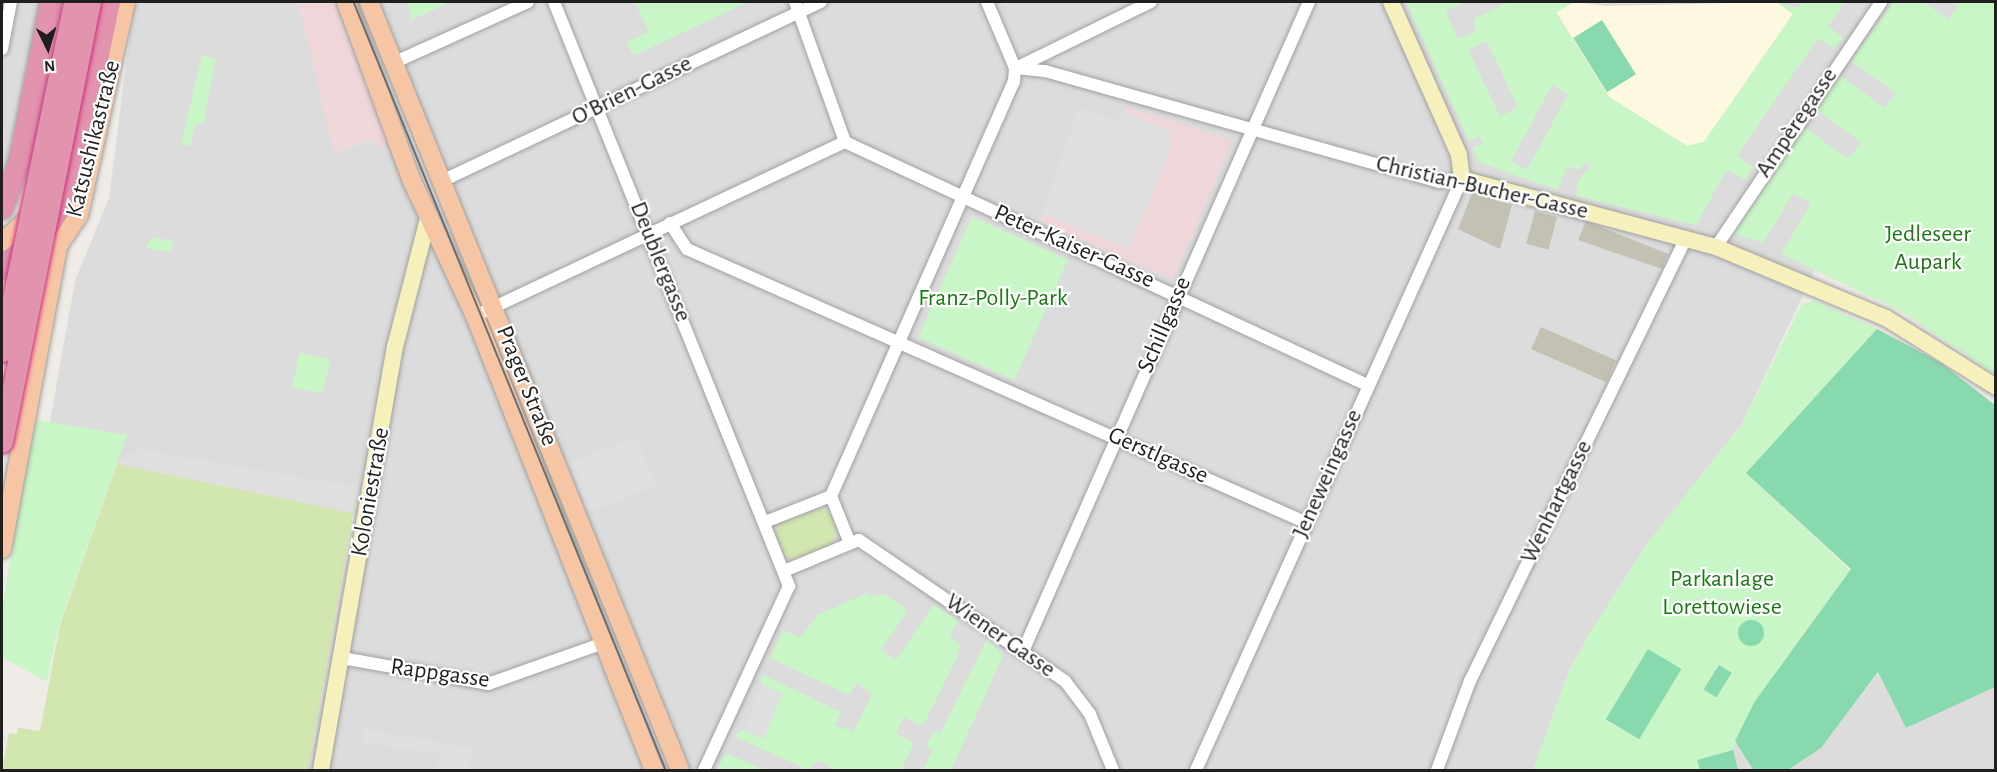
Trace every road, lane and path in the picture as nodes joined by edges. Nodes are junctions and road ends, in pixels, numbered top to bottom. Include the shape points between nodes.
1 (10, 2) edge
2 (50, 2) edge
3 (74, 2) edge
4 (82, 2) edge
5 (90, 2) edge
6 (109, 2) edge
7 (126, 2) edge
8 (346, 2) edge
9 (369, 2) edge
10 (528, 2) edge
11 (554, 2) edge
12 (821, 2) edge
13 (987, 2) edge
14 (1151, 2) edge
15 (1309, 2) edge
16 (1391, 2) edge
17 (1881, 2) edge
18 (796, 7) edge
19 (2, 49) edge
20 (393, 63) junction
21 (1015, 68) junction
22 (597, 108) junction
23 (1250, 129) junction
24 (845, 142) junction
25 (1462, 179) junction
26 (444, 180) junction
27 (966, 199) junction
28 (2, 208) edge
29 (429, 215) junction
30 (670, 224) junction
31 (649, 233) junction
32 (1686, 238) junction
33 (58, 246) junction
34 (1716, 247) junction
35 (9, 254) edge
36 (1177, 295) junction
37 (49, 302) junction
38 (494, 306) junction
39 (475, 316) junction
40 (900, 344) junction
41 (2, 351) edge
42 (1367, 385) junction
43 (1995, 387) edge
44 (1117, 438) junction
45 (2, 442) edge
46 (831, 496) junction
47 (765, 522) junction
48 (1307, 523) junction
49 (849, 541) junction
50 (2, 549) edge
51 (784, 571) junction
52 (627, 640) junction
53 (604, 643) junction
54 (1024, 649) junction
55 (342, 658) junction
56 (321, 771) edge
57 (654, 771) edge
58 (680, 771) edge
59 (704, 771) edge
60 (1113, 771) edge
61 (1196, 771) edge
62 (1437, 771) edge

1 - 19 street
2 - 28 highway via 19,160
3 - 41 highway, bridge
4 - 35 main road, Katsushikastraße via 45,184
5 - 45 highway, bridge
6 - 35 highway via 70,188 52,222
7 - 33 main road, Katsushikastraße via 83,203
8 - 29 main road, Prager Straße
9 - 20 main road, Prager Straße
10 - 20 street
11 - 22 street, Deublergasse
12 - 18 street, O'Brien-Gasse
13 - 21 street
14 - 21 street
15 - 23 street, Schillgasse
16 - 25 street via 1459,155
17 - 34 street, Ampèregasse
18 - 22 street, O'Brien-Gasse
18 - 24 street
20 - 26 main road, Prager Straße
21 - 23 street, Christian-Bucher-Gasse via 1045,71
21 - 27 street
22 - 26 street, O'Brien-Gasse
22 - 31 street, Deublergasse
23 - 25 street, Christian-Bucher-Gasse via 1439,182
23 - 36 street, Schillgasse
24 - 27 street, Peter-Kaiser-Gasse
24 - 30 street
25 - 32 street, Christian-Bucher-Gasse
25 - 42 street, Jeneweingasse
26 - 29 main road
26 - 38 main road, Prager Straße
27 - 36 street, Peter-Kaiser-Gasse
27 - 40 street
29 - 39 main road, Prager Straße
29 - 55 street, Koloniestraße via 395,347
30 - 31 street
30 - 40 street via 687,249
31 - 38 street
31 - 47 street, Deublergasse
32 - 34 street, Christian-Bucher-Gasse
32 - 62 street, Wenhartgasse via 1470,681
33 - 35 main road, Katsushikastraße
33 - 37 main road
34 - 43 street, Christian-Bucher-Gasse via 1886,318
35 - 37 main road
36 - 42 street, Peter-Kaiser-Gasse
36 - 44 street, Schillgasse
37 - 50 main road
38 - 39 street
38 - 52 main road, Prager Straße
39 - 53 main road, Prager Straße
40 - 44 street, Gerstlgasse
40 - 46 street
42 - 48 street, Jeneweingasse
44 - 48 street, Gerstlgasse
44 - 54 street, Schillgasse
46 - 47 street
46 - 49 street
47 - 51 street, Deublergasse
48 - 61 street, Jeneweingasse
49 - 51 street
49 - 54 street, Wiener Gasse via 859,540
51 - 59 street via 789,586
52 - 53 main road
52 - 58 main road, Prager Straße
53 - 55 street, Rappgasse via 488,684
53 - 57 main road, Prager Straße
54 - 60 street, Wiener Gasse via 1065,681 1090,714
55 - 56 street, Koloniestraße

